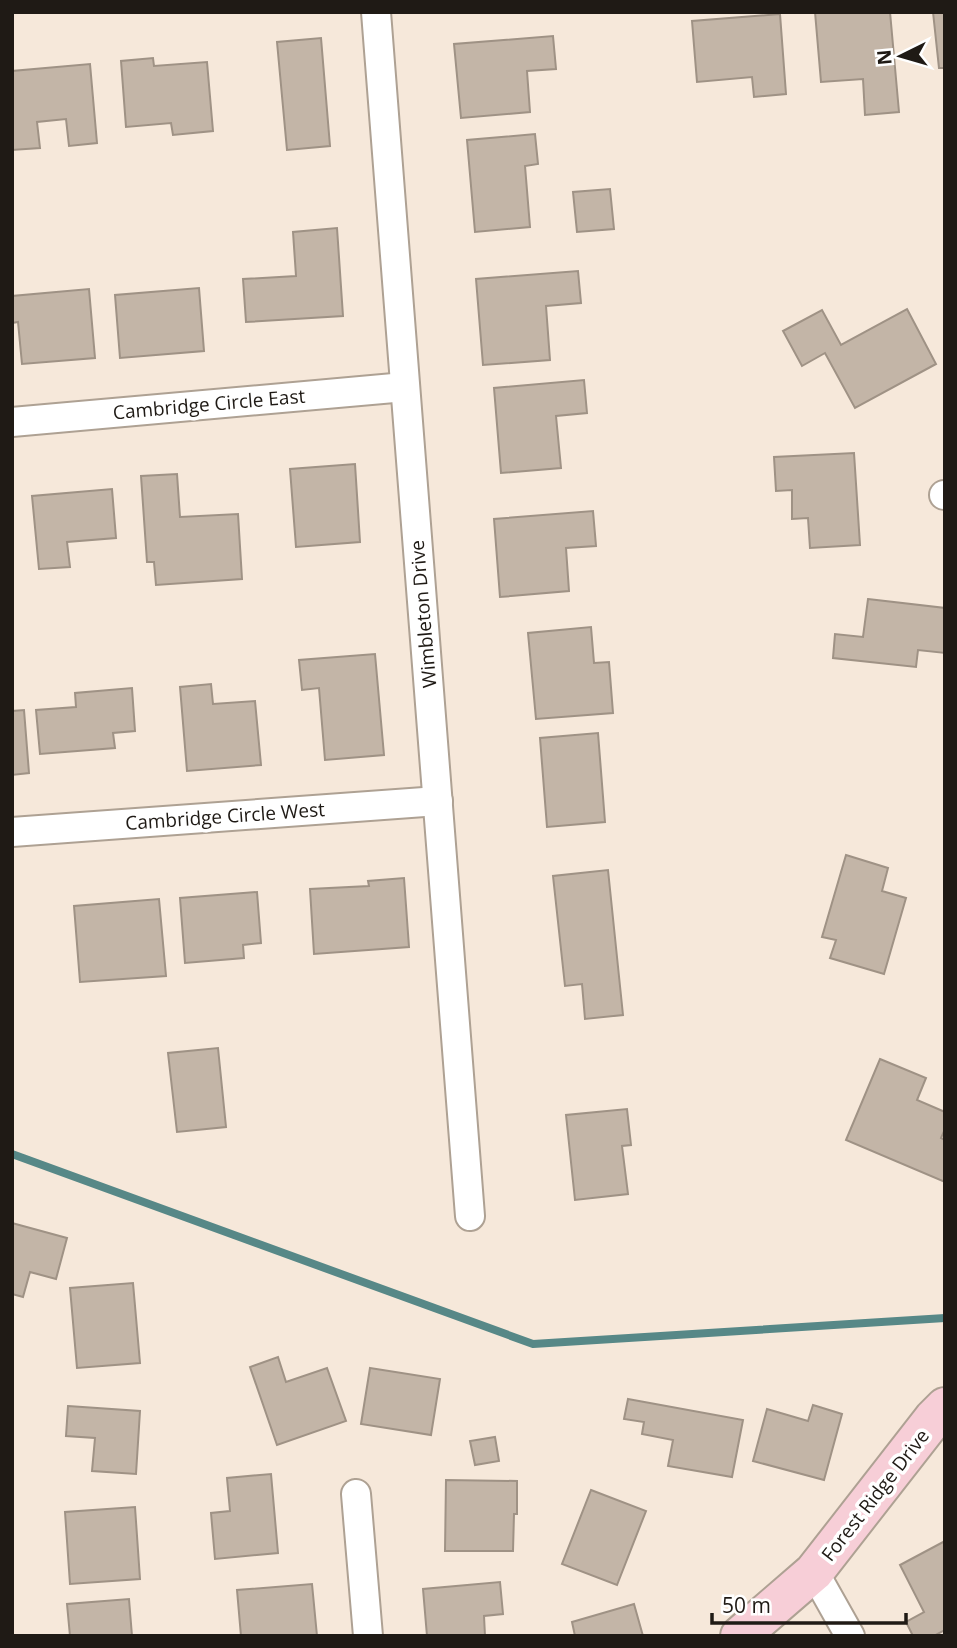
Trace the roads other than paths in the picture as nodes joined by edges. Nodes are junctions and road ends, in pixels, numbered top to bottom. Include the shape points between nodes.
1 (376, 12) edge
2 (405, 387) junction
3 (12, 422) edge
4 (438, 801) junction
5 (12, 832) edge
6 (470, 1216) dead end
7 (945, 1407) edge
8 (356, 1494) dead end
9 (814, 1572) junction
10 (368, 1636) edge
11 (740, 1636) edge
12 (850, 1636) edge

1 - 2 street, Wimbleton Drive
2 - 3 street, Cambridge Circle East
2 - 4 street, Wimbleton Drive
4 - 5 street, Cambridge Circle West
4 - 6 street, Wimbleton Drive
7 - 9 main road, Forest Ridge Drive
8 - 10 street
9 - 11 main road, Forest Ridge Drive
9 - 12 street

